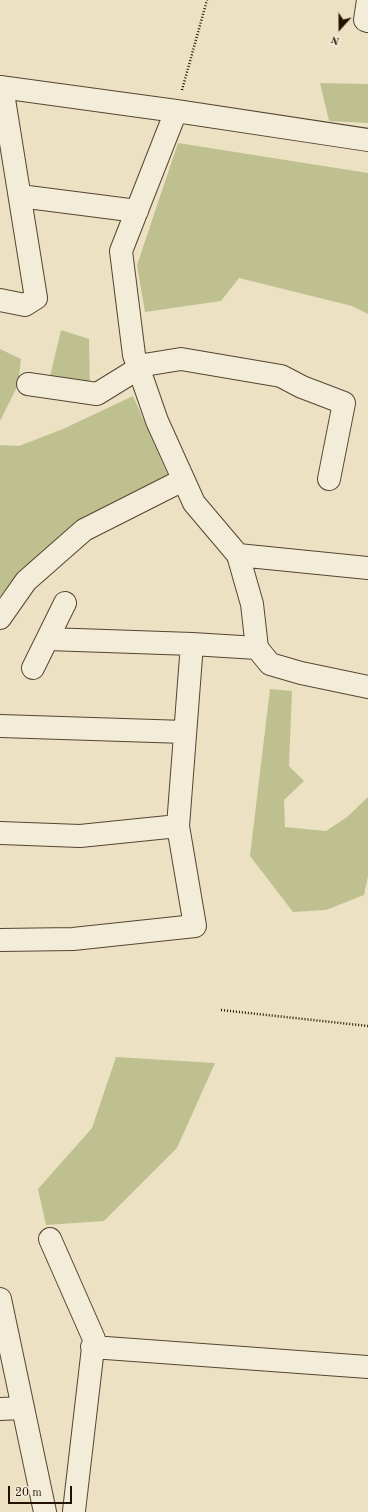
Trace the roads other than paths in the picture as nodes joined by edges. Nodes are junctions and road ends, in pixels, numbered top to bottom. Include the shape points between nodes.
1 (368, 0) edge
2 (368, 21) edge
3 (1, 87) edge
4 (176, 111) junction
5 (368, 140) edge
6 (20, 196) junction
7 (137, 211) junction
8 (0, 300) edge
9 (139, 368) junction
10 (28, 384) dead end
11 (329, 479) dead end
12 (183, 480) junction
13 (238, 555) junction
14 (368, 568) edge
15 (65, 603) dead end
16 (0, 618) edge
17 (48, 639) junction
18 (192, 644) junction
19 (257, 648) junction
20 (33, 668) dead end
21 (368, 687) edge
22 (0, 726) edge
23 (185, 732) junction
24 (178, 826) junction
25 (0, 833) edge
26 (0, 940) edge
27 (50, 1239) dead end
28 (0, 1299) edge
29 (92, 1347) junction
30 (368, 1367) edge
31 (23, 1408) junction
32 (0, 1410) edge
33 (74, 1511) dead end
34 (45, 1512) edge

1 - 2 street via 365,20
3 - 4 street
3 - 6 street
4 - 5 street
4 - 7 street
6 - 7 street
6 - 8 street via 36,298 25,305
7 - 9 street via 122,251 134,355
9 - 10 street via 97,394
9 - 11 street via 144,365 181,360 281,376 344,403
9 - 12 street via 157,421
12 - 13 street via 194,503
12 - 16 street via 84,530 26,581
13 - 14 street
13 - 19 street via 252,604
15 - 17 street
17 - 18 street
17 - 20 street
18 - 19 street
18 - 23 street
19 - 21 street via 270,664
22 - 23 street
23 - 24 street
24 - 25 street via 80,836
24 - 26 street via 195,926 73,939
27 - 29 street via 94,1339
28 - 31 street
29 - 30 street
29 - 33 street
31 - 32 street
31 - 34 street

